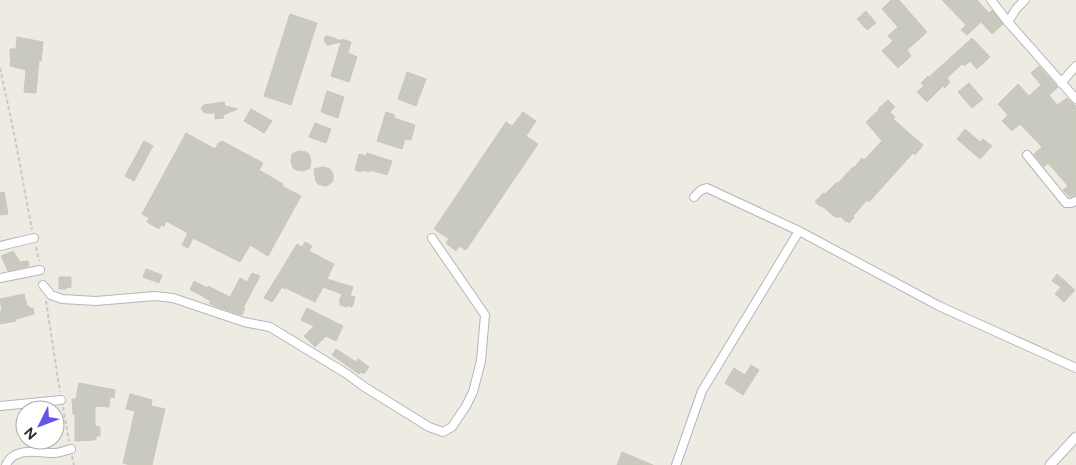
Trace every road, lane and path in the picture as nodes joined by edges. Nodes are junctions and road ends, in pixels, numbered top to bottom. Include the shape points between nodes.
1 (991, 0) edge
2 (1024, 0) edge
3 (1008, 22) junction
4 (1076, 66) edge
5 (1062, 83) junction
6 (1076, 99) edge
7 (1027, 155) dead end
8 (694, 197) dead end
9 (1076, 201) edge
10 (799, 231) junction
11 (34, 238) dead end
12 (432, 238) dead end
13 (0, 246) edge
14 (40, 270) dead end
15 (0, 278) edge
16 (43, 285) dead end
17 (1076, 368) edge
18 (15, 405) edge
19 (0, 406) edge
20 (1076, 437) edge
21 (71, 449) dead end
22 (6, 465) edge
23 (676, 465) edge
24 (1050, 465) edge

1 - 3 street
2 - 3 street
3 - 5 street
4 - 5 street
5 - 6 street
7 - 9 street via 1066,203
8 - 10 street via 707,188
10 - 17 street via 939,306
10 - 23 street via 702,391
11 - 13 street
12 - 16 street via 485,315 481,361 473,392 452,427 443,432 429,427 270,327 244,322 173,298 156,296 96,302 51,295
14 - 15 street
18 - 19 street
20 - 24 street
21 - 22 street via 57,453 36,451 17,454 8,458

